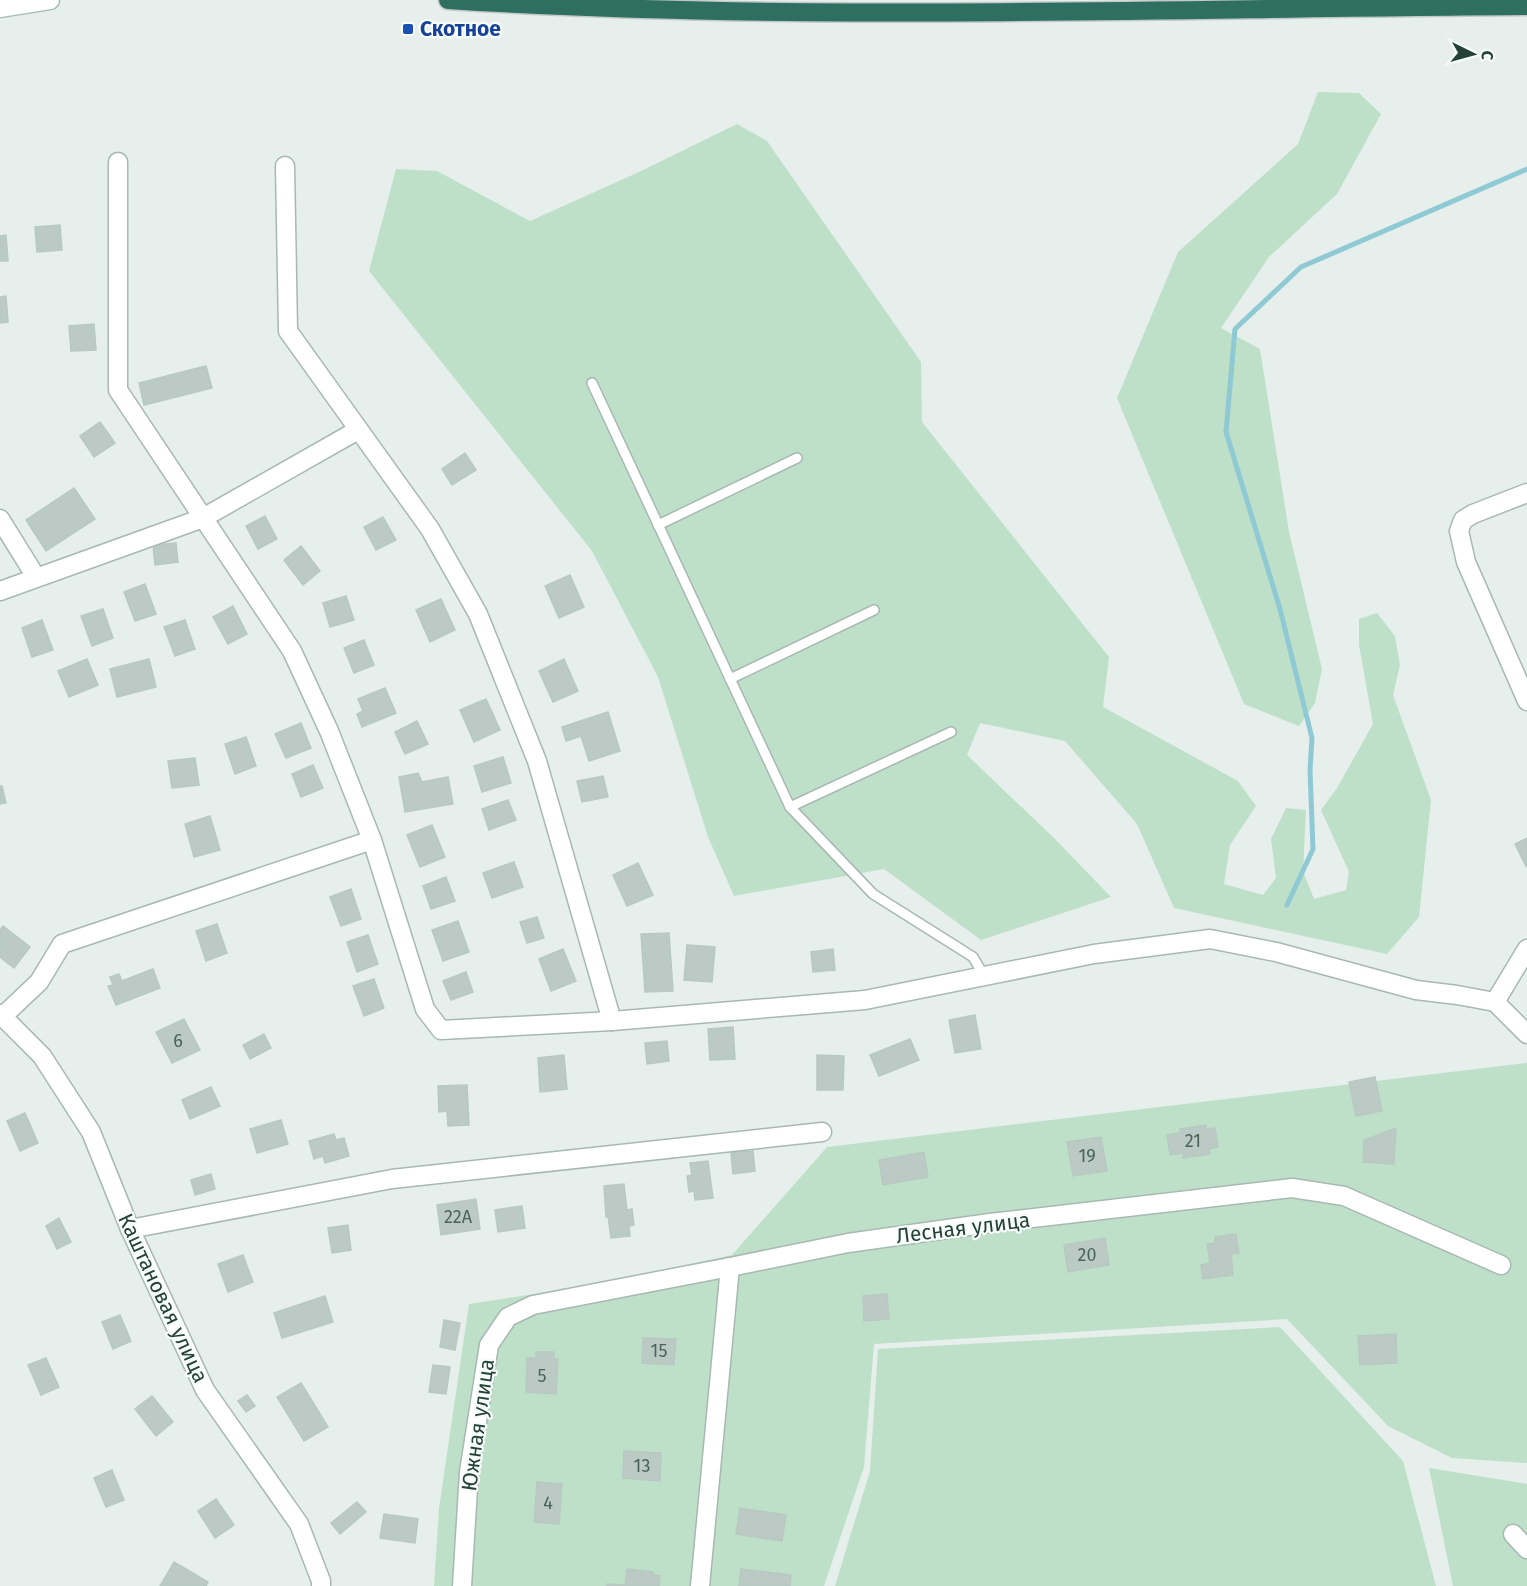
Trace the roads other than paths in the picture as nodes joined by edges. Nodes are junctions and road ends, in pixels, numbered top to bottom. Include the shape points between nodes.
1 (50, 0) edge
2 (448, 0) edge
3 (1527, 6) edge
4 (0, 8) edge
5 (118, 162) dead end
6 (285, 166) dead end
7 (592, 383) dead end
8 (358, 430) junction
9 (798, 458) dead end
10 (1527, 493) edge
11 (203, 518) junction
12 (0, 519) edge
13 (658, 525) junction
14 (36, 577) junction
15 (0, 591) edge
16 (874, 610) dead end
17 (730, 679) junction
18 (1527, 701) edge
19 (951, 732) dead end
20 (790, 807) junction
21 (372, 840) junction
22 (1527, 949) edge
23 (984, 976) junction
24 (1495, 1002) junction
25 (2, 1015) edge
26 (612, 1021) junction
27 (1527, 1034) edge
28 (822, 1132) dead end
29 (130, 1229) junction
30 (1502, 1265) dead end
31 (730, 1267) junction
32 (1513, 1534) dead end
33 (1527, 1549) edge
34 (321, 1586) edge
35 (462, 1586) edge
36 (700, 1586) edge

1 - 4 street
2 - 3 highway via 651,11 919,13
5 - 11 street via 118,390
6 - 8 street via 288,331
7 - 13 lane
8 - 11 street
8 - 26 street via 430,529 478,614 537,761
9 - 13 lane
10 - 18 street via 1473,514 1463,520 1460,531 1466,562
11 - 14 street
11 - 21 street via 292,651
12 - 14 street
13 - 17 lane
14 - 15 street
16 - 17 lane
17 - 20 lane
19 - 20 lane
20 - 23 lane via 873,894 973,957
21 - 25 street via 62,944 39,982
21 - 26 street via 425,1009 441,1030
22 - 24 street
23 - 24 street via 1094,954 1210,939 1276,952 1416,990
23 - 26 street via 865,1000
24 - 27 street
25 - 29 street, Каштановая улица via 42,1056 92,1132
28 - 29 street via 392,1179
29 - 34 street, Каштановая улица via 205,1390 299,1524
30 - 31 street, Лесная улица via 1344,1196 1292,1188 978,1224 848,1243
31 - 35 street, Южная улица via 532,1305 508,1317 489,1345 468,1472
31 - 36 street
32 - 33 street

